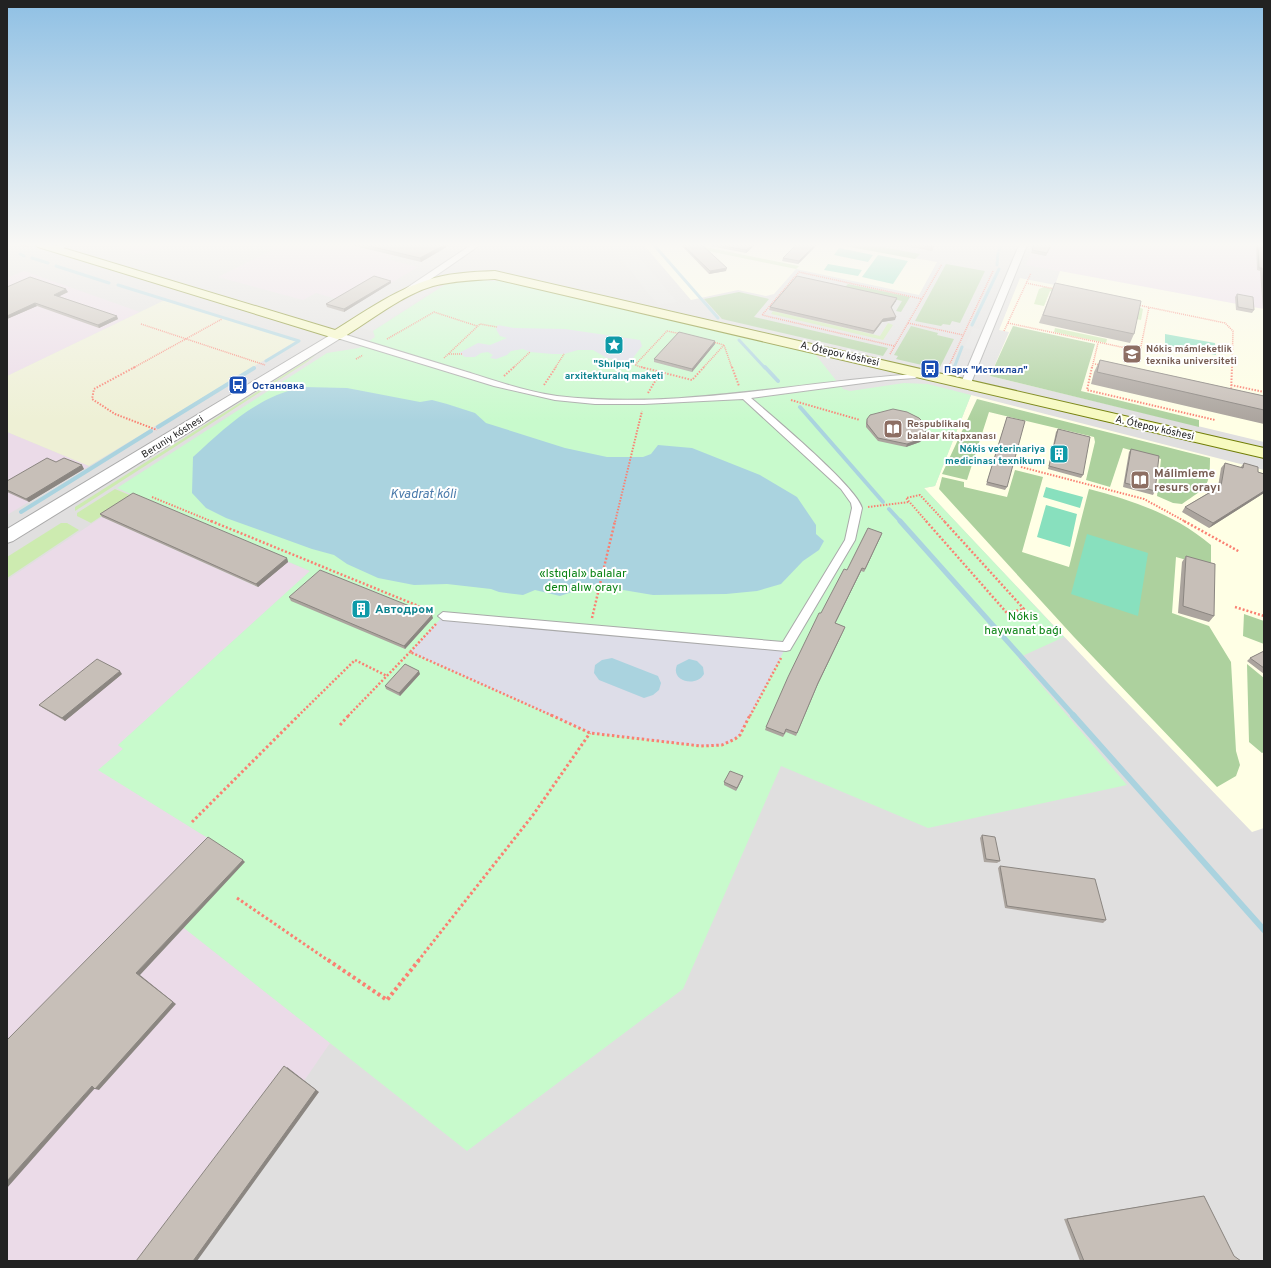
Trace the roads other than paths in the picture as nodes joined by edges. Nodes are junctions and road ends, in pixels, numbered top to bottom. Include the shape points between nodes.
1 (240, 304) edge
2 (388, 304) edge
3 (625, 304) edge
4 (999, 304) edge
5 (337, 335) junction
6 (915, 376) dead end
7 (966, 383) junction
8 (745, 396) junction
9 (1264, 453) edge
10 (7, 537) edge
11 (443, 616) road end

1 - 5 main road
2 - 5 main road, A. Ótepov kóshesi
3 - 7 main road, A. Ótepov kóshesi
4 - 7 street
5 - 8 street via 496,384 555,398 595,402 644,402
5 - 10 street, Beruniy kóshesi
6 - 8 street
7 - 9 main road, A. Ótepov kóshesi
8 - 11 street via 844,487 857,508 850,540 786,647

